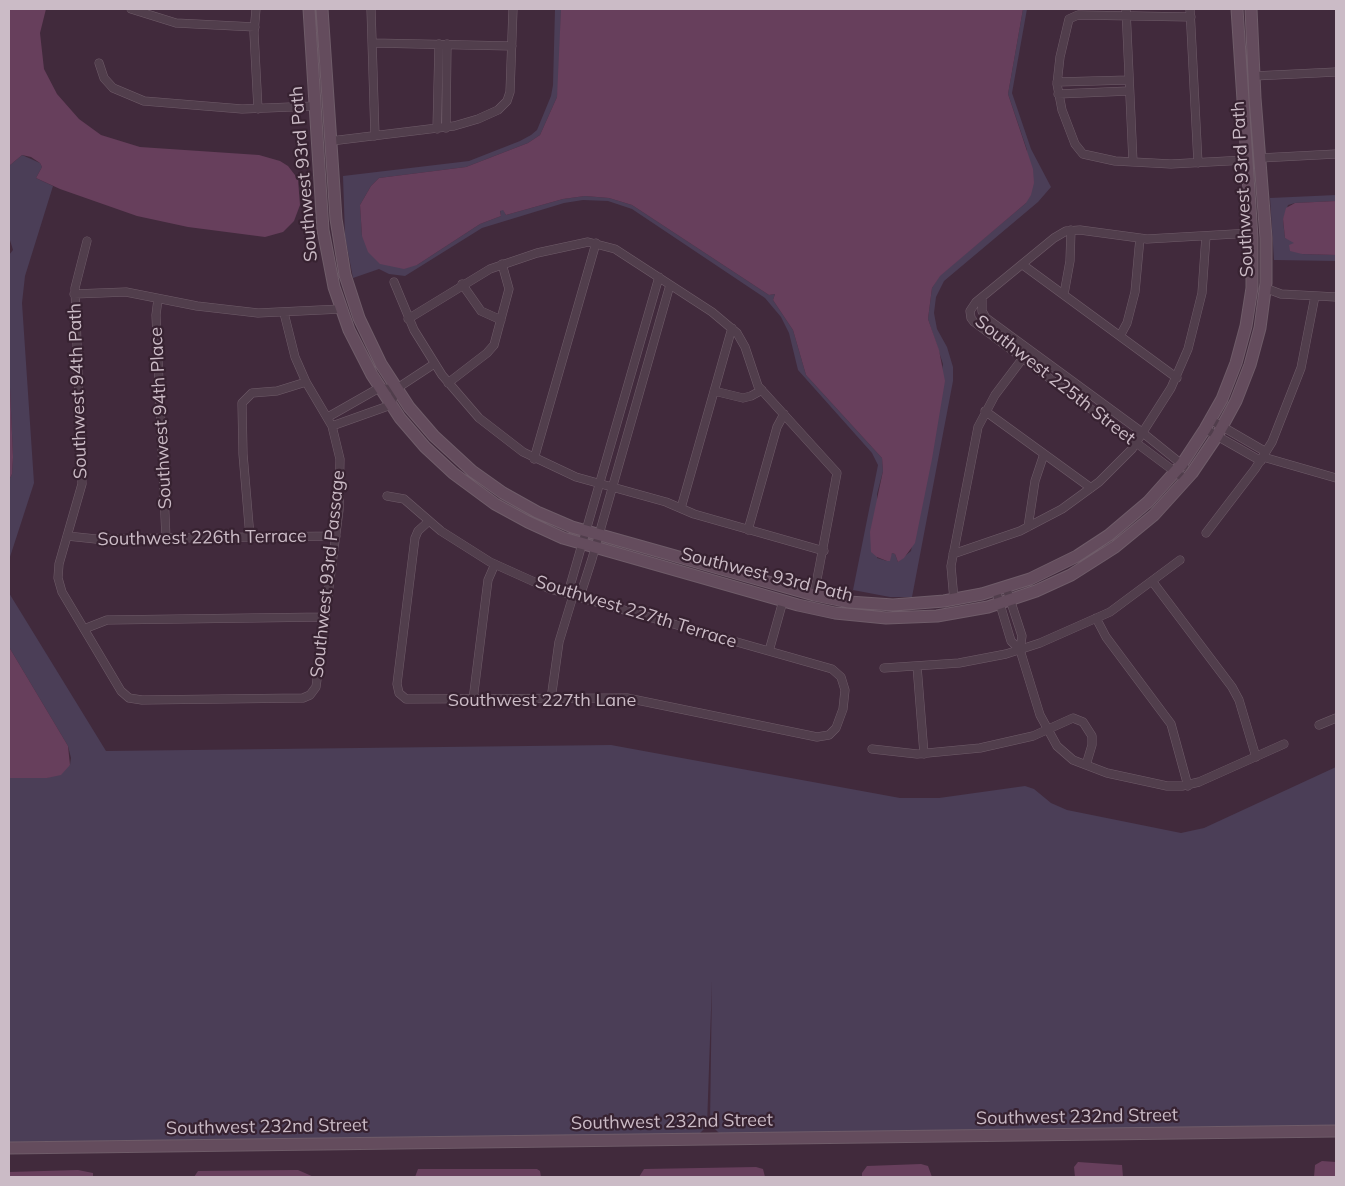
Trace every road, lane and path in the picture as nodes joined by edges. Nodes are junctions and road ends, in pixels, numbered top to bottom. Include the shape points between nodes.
1 (132, 9) edge
2 (256, 9) edge
3 (308, 9) edge
4 (322, 9) edge
5 (371, 9) edge
6 (513, 9) edge
7 (1237, 9) edge
8 (1252, 9) edge
9 (1126, 12) edge
10 (1191, 13) edge
11 (254, 27) junction
12 (373, 43) junction
13 (443, 44) junction
14 (512, 46) junction
15 (99, 63) dead end
16 (1336, 72) edge
17 (1254, 76) junction
18 (1129, 80) junction
19 (1057, 82) junction
20 (1129, 91) junction
21 (1058, 94) junction
22 (315, 106) junction
23 (258, 109) junction
24 (441, 128) junction
25 (375, 136) junction
26 (331, 141) junction
27 (1336, 154) edge
28 (1260, 158) junction
29 (1246, 160) junction
30 (1133, 162) junction
31 (1198, 163) junction
32 (1071, 230) junction
33 (1252, 234) junction
34 (1206, 236) junction
35 (1140, 238) junction
36 (87, 241) dead end
37 (596, 243) junction
38 (502, 264) junction
39 (1023, 265) junction
40 (659, 277) junction
41 (394, 282) dead end
42 (462, 284) junction
43 (670, 285) junction
44 (1265, 288) junction
45 (74, 294) junction
46 (1064, 294) junction
47 (1315, 296) junction
48 (1336, 297) edge
49 (158, 299) junction
50 (982, 300) junction
51 (341, 309) junction
52 (284, 313) junction
53 (408, 319) junction
54 (501, 320) junction
55 (732, 328) junction
56 (1120, 336) junction
57 (1030, 350) junction
58 (1023, 358) junction
59 (434, 364) junction
60 (1177, 378) junction
61 (306, 382) junction
62 (448, 383) junction
63 (379, 388) junction
64 (396, 390) junction
65 (714, 390) junction
66 (762, 390) junction
67 (391, 405) junction
68 (985, 411) junction
69 (784, 414) junction
70 (328, 417) junction
71 (1208, 424) junction
72 (332, 426) junction
73 (1220, 431) junction
74 (1144, 433) junction
75 (1136, 443) junction
76 (1044, 454) junction
77 (1264, 457) junction
78 (534, 459) junction
79 (1178, 468) junction
80 (1189, 477) junction
81 (1336, 478) edge
82 (601, 484) junction
83 (613, 488) junction
84 (1091, 488) junction
85 (387, 496) dead end
86 (680, 508) junction
87 (429, 521) junction
88 (1028, 527) junction
89 (748, 530) junction
90 (587, 532) junction
91 (1206, 533) dead end
92 (599, 535) junction
93 (67, 536) junction
94 (336, 536) junction
95 (250, 537) junction
96 (166, 538) junction
97 (584, 545) junction
98 (596, 548) junction
99 (824, 551) junction
100 (953, 554) junction
101 (1180, 560) dead end
102 (495, 564) junction
103 (1152, 581) junction
104 (1001, 589) junction
105 (814, 595) junction
106 (573, 596) junction
107 (954, 600) junction
108 (783, 601) junction
109 (1005, 602) junction
110 (325, 617) junction
111 (1096, 618) junction
112 (84, 629) junction
113 (1020, 650) junction
114 (769, 651) junction
115 (917, 666) junction
116 (884, 668) dead end
117 (129, 698) joint
118 (551, 699) junction
119 (472, 700) junction
120 (1336, 718) edge
121 (1320, 725) dead end
122 (1047, 730) junction
123 (830, 735) joint
124 (1284, 744) dead end
125 (872, 749) dead end
126 (924, 754) junction
127 (1256, 757) junction
128 (1086, 765) junction
129 (1188, 786) junction
130 (1336, 1131) edge
131 (9, 1148) edge

1 - 11 street via 176,23
2 - 11 street
3 - 22 street, Southwest 93rd Path
4 - 26 street, Southwest 93rd Path
5 - 12 street
6 - 14 street
7 - 29 street, Southwest 93rd Path
8 - 17 street, Southwest 93rd Path
9 - 10 street
9 - 18 street
9 - 19 street via 1070,18
10 - 31 street
11 - 23 street
12 - 13 street
12 - 25 street
13 - 14 street
13 - 24 street
14 - 24 street via 511,89 507,101 491,114
15 - 23 street via 108,83 135,99 160,104
16 - 17 street
17 - 28 street, Southwest 93rd Path
18 - 19 street
18 - 20 street
19 - 21 street
20 - 21 street
20 - 30 street
21 - 30 street via 1079,152 1103,159
22 - 23 street
22 - 51 street, Southwest 93rd Path via 323,230
24 - 25 street
25 - 26 street
26 - 64 street, Southwest 93rd Path via 337,231 345,276 366,336
27 - 28 street
28 - 44 street, Southwest 93rd Path via 1266,238
29 - 31 street
29 - 33 street, Southwest 93rd Path
30 - 31 street
32 - 35 street
32 - 39 street via 1054,238
32 - 46 street
33 - 34 street
33 - 71 street, Southwest 93rd Path via 1252,282 1246,326 1230,381
34 - 35 street
34 - 60 street via 1199,310
35 - 56 street via 1135,292
36 - 45 street, Southwest 94th Path
37 - 38 street via 571,245
37 - 40 street via 614,249
37 - 78 street
38 - 42 street
38 - 54 street via 509,289
39 - 46 street
39 - 50 street
40 - 43 street
40 - 82 street
41 - 53 street
42 - 53 street
42 - 54 street via 481,312
43 - 55 street
43 - 83 street
44 - 47 street via 1281,294
44 - 73 street, Southwest 93rd Path via 1252,359
45 - 49 street via 122,292
45 - 93 street, Southwest 94th Path via 82,484
46 - 56 street
47 - 48 street
47 - 77 street via 1301,368
49 - 52 street via 213,308
49 - 96 street, Southwest 94th Place via 156,320
50 - 57 street, Southwest 225th Street via 984,316
50 - 58 street, Southwest 225th Street via 972,308 972,320
51 - 52 street
51 - 63 street, Southwest 93rd Path via 356,347
52 - 61 street, Southwest 93rd Passage via 292,348
53 - 59 street
54 - 62 street via 490,350
55 - 65 street
55 - 66 street via 745,347 754,379
56 - 60 street
57 - 58 street
57 - 74 street, Southwest 225th Street
58 - 68 street
58 - 75 street, Southwest 225th Street
59 - 62 street
59 - 64 street
60 - 74 street
61 - 70 street, Southwest 93rd Passage
61 - 95 street via 277,392 255,393 246,397 242,404
62 - 78 street via 479,418
63 - 64 street
63 - 67 street, Southwest 93rd Path
63 - 70 street
64 - 67 street
64 - 90 street, Southwest 93rd Path via 434,436 477,475 531,509
65 - 66 street via 743,398
65 - 86 street
66 - 69 street
67 - 72 street
67 - 97 street, Southwest 93rd Path via 425,447 474,489 517,517
68 - 76 street
68 - 100 street via 977,432
69 - 89 street via 777,427
69 - 99 street via 837,473
70 - 72 street, Southwest 93rd Passage
71 - 73 street
71 - 79 street, Southwest 93rd Path
72 - 94 street, Southwest 93rd Passage via 341,467
73 - 77 street
73 - 80 street, Southwest 93rd Path
74 - 75 street
74 - 79 street, Southwest 225th Street
75 - 79 street, Southwest 225th Street
75 - 84 street
76 - 84 street
76 - 88 street via 1035,481
77 - 81 street
77 - 91 street
78 - 82 street via 569,475
79 - 80 street, Southwest 225th Street
79 - 104 street, Southwest 93rd Path via 1139,511 1098,542 1054,568
80 - 109 street, Southwest 93rd Path via 1145,524 1105,555 1065,578
82 - 83 street
82 - 90 street
83 - 86 street
83 - 92 street
84 - 88 street via 1062,509
85 - 87 street, Southwest 227th Terrace via 404,499
86 - 89 street
87 - 102 street, Southwest 227th Terrace
87 - 119 street, Southwest 227th Lane via 415,538 398,690 402,696 414,700
88 - 100 street
89 - 99 street
90 - 92 street, Southwest 93rd Path
90 - 97 street
92 - 98 street
92 - 105 street, Southwest 93rd Path
93 - 96 street, Southwest 226th Terrace via 88,539
93 - 112 street, Southwest 94th Path via 59,566 59,582
94 - 95 street, Southwest 226th Terrace
94 - 110 street, Southwest 93rd Passage
95 - 96 street, Southwest 226th Terrace
97 - 98 street, Southwest 93rd Path
97 - 106 street via 570,586
98 - 106 street via 582,590
98 - 108 street, Southwest 93rd Path
99 - 105 street
100 - 107 street via 951,578
101 - 103 street
102 - 106 street, Southwest 227th Terrace
102 - 119 street via 487,583
103 - 111 street via 1115,609
103 - 127 street via 1232,686
104 - 107 street, Southwest 93rd Path
104 - 109 street
104 - 109 street
105 - 107 street, Southwest 93rd Path via 880,604
106 - 114 street, Southwest 227th Terrace
106 - 118 street via 559,642
108 - 109 street, Southwest 93rd Path via 835,613 886,618 944,615
108 - 114 street
109 - 113 street via 1022,636
109 - 113 street via 1011,642
110 - 112 street via 107,620
110 - 117 street, Southwest 93rd Passage via 316,687 310,695 301,698
111 - 113 street
111 - 129 street via 1106,637 1171,724
112 - 117 street, Southwest 94th Path
113 - 115 street via 951,664
113 - 122 street
114 - 123 street, Southwest 227th Terrace via 828,668 842,679 845,690 843,709
115 - 116 street
115 - 126 street
118 - 119 street, Southwest 227th Lane
118 - 123 street, Southwest 227th Lane via 632,699 814,737
120 - 121 street
122 - 126 street via 980,748
122 - 128 street via 1056,746 1073,760
122 - 128 street via 1069,718 1083,722 1092,739
124 - 127 street
125 - 126 street
127 - 129 street
128 - 129 street via 1161,785
130 - 131 street, Southwest 232nd Street

